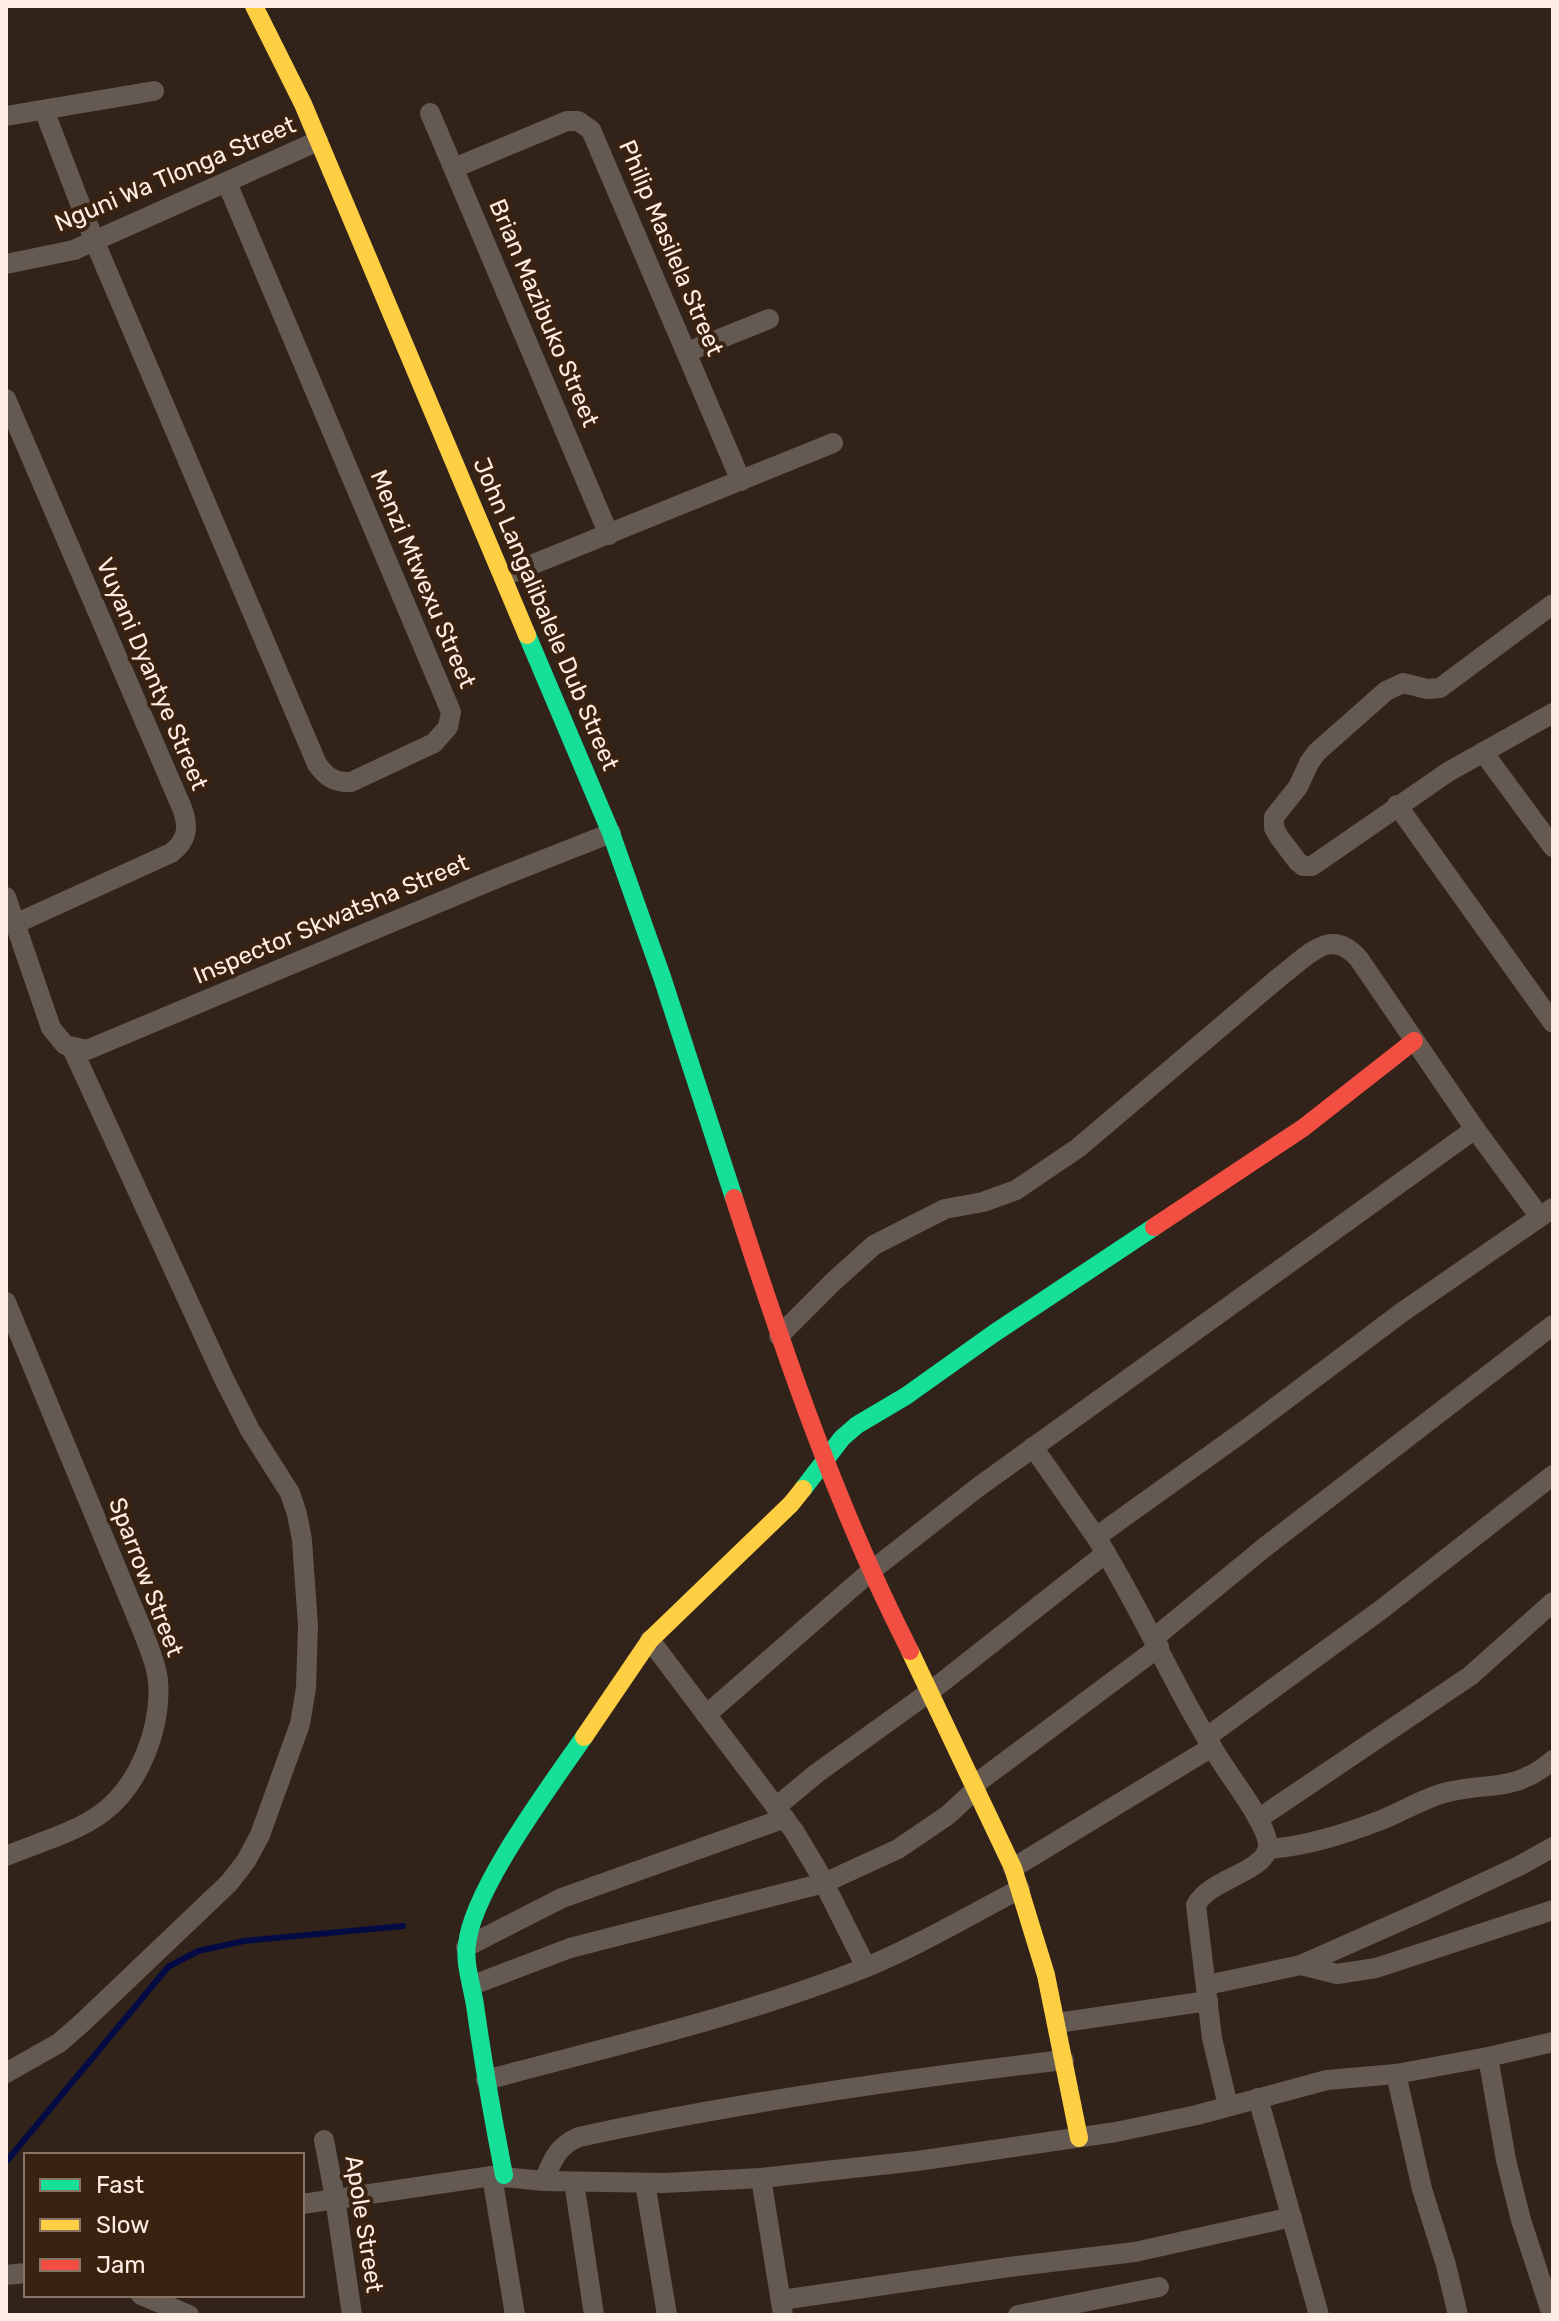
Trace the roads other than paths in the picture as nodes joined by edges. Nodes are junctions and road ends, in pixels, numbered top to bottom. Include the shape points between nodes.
1 (254, 6) edge
2 (154, 91) dead end
3 (44, 110) junction
4 (430, 113) dead end
5 (6, 116) edge
6 (318, 141) junction
7 (454, 168) junction
8 (227, 183) junction
9 (94, 240) junction
10 (6, 264) edge
11 (769, 319) dead end
12 (687, 352) junction
13 (6, 399) edge
14 (833, 443) dead end
15 (741, 481) junction
16 (609, 535) junction
17 (504, 576) junction
18 (1553, 604) edge
19 (1553, 713) edge
20 (1483, 752) junction
21 (1397, 805) junction
22 (611, 833) junction
23 (1553, 847) edge
24 (6, 897) edge
25 (15, 924) junction
26 (1553, 1023) edge
27 (1414, 1041) junction
28 (72, 1048) junction
29 (1475, 1129) junction
30 (1546, 1213) edge
31 (6, 1302) edge
32 (1553, 1325) edge
33 (779, 1336) junction
34 (1033, 1447) junction
35 (824, 1458) junction
36 (1553, 1475) edge
37 (1101, 1545) junction
38 (871, 1571) junction
39 (1553, 1602) edge
40 (650, 1640) junction
41 (1157, 1642) junction
42 (931, 1691) junction
43 (706, 1715) junction
44 (1209, 1742) junction
45 (1553, 1760) edge
46 (975, 1787) junction
47 (781, 1812) junction
48 (1258, 1819) junction
49 (1553, 1847) edge
50 (1268, 1849) junction
51 (6, 1856) edge
52 (1013, 1868) junction
53 (824, 1883) junction
54 (1020, 1889) junction
55 (1553, 1910) edge
56 (466, 1947) junction
57 (1301, 1965) junction
58 (866, 1967) junction
59 (473, 1985) junction
60 (1208, 1993) junction
61 (1057, 2023) junction
62 (1553, 2042) edge
63 (1488, 2057) junction
64 (1064, 2060) junction
65 (6, 2073) edge
66 (1396, 2074) junction
67 (486, 2080) junction
68 (1258, 2098) junction
69 (1228, 2106) junction
70 (1079, 2138) junction
71 (324, 2140) dead end
72 (498, 2176) junction
73 (761, 2178) junction
74 (544, 2181) junction
75 (574, 2182) junction
76 (645, 2183) junction
77 (335, 2198) junction
78 (304, 2204) edge
79 (1292, 2217) junction
80 (1159, 2287) dead end
81 (146, 2297) edge
82 (782, 2308) edge
83 (189, 2315) edge
84 (352, 2315) edge
85 (515, 2315) edge
86 (594, 2315) edge
87 (667, 2315) edge
88 (1018, 2315) edge
89 (1319, 2315) edge
90 (1458, 2315) edge
91 (1552, 2315) edge

1 - 6 street, John Langalibalele Dub Street
2 - 3 street
3 - 5 street
3 - 9 street
4 - 7 street, Brian Mazibuko Street
6 - 8 street, Nguni Wa Tlonga Street
6 - 17 street, John Langalibalele Dub Street
7 - 12 street, Philip Masilela Street via 567,121 585,125 597,139
7 - 16 street, Brian Mazibuko Street
8 - 9 street, Nguni Wa Tlonga Street
8 - 9 street, Menzi Mtwexu Street via 451,712 448,727 434,743 360,779 338,782 317,764
9 - 10 street, Nguni Wa Tlonga Street via 62,253
11 - 12 street
12 - 15 street, Philip Masilela Street
13 - 25 street, Vuyani Dyantye Street via 187,828 183,842 171,853
14 - 15 street
15 - 16 street
16 - 17 street
17 - 22 street, John Langalibalele Dub Street
18 - 21 street via 1440,688 1403,683 1386,691 1317,752 1273,822 1284,845 1308,867
19 - 20 street
20 - 21 street
20 - 23 street
21 - 26 street
22 - 28 street, Inspector Skwatsha Street via 95,1047
22 - 33 street, John Langalibalele Dub Street
24 - 25 street
25 - 28 street via 51,1028
27 - 29 street
27 - 33 street via 1351,949 1338,943 1322,947 1078,1148 1016,1190 945,1209 874,1245
27 - 35 street via 1303,1128 857,1425
28 - 65 street via 224,1379 290,1493 302,1540 308,1662 300,1724 273,1804 246,1861 82,2023 59,2043
29 - 30 street
29 - 34 street
30 - 37 street via 1401,1313
31 - 51 street, Sparrow Street via 143,1632 154,1662 158,1706 140,1763 112,1804 88,1822
32 - 41 street via 1265,1547
33 - 35 street, John Langalibalele Dub Street
34 - 37 street
34 - 38 street
35 - 38 street, John Langalibalele Dub Street
35 - 40 street via 791,1504
36 - 44 street
37 - 41 street
37 - 42 street
38 - 42 street, John Langalibalele Dub Street
38 - 43 street
39 - 48 street via 1470,1676
40 - 43 street
40 - 56 street via 523,1828 471,1924
41 - 44 street
41 - 46 street
42 - 46 street, John Langalibalele Dub Street
42 - 47 street via 817,1773
43 - 47 street
44 - 48 street
44 - 52 street
45 - 50 street via 1521,1781 1443,1793 1321,1840
46 - 52 street, John Langalibalele Dub Street
46 - 53 street via 948,1815 898,1849
47 - 53 street
47 - 56 street via 562,1898
48 - 50 street
49 - 57 street
50 - 60 street via 1258,1862 1207,1892 1196,1905
52 - 54 street, John Langalibalele Dub Street
53 - 58 street
53 - 59 street via 570,1948
54 - 58 street
54 - 61 street, John Langalibalele Dub Street
55 - 57 street via 1376,1968 1337,1974
56 - 59 street
57 - 60 street
58 - 67 street via 765,2005
59 - 67 street
60 - 61 street
60 - 69 street
61 - 64 street, John Langalibalele Dub Street
62 - 63 street
63 - 66 street
63 - 91 street via 1517,2205
64 - 70 street, John Langalibalele Dub Street
64 - 74 street via 764,2101 579,2137 558,2150
66 - 68 street via 1327,2080
66 - 90 street
67 - 72 street
68 - 69 street
68 - 79 street
69 - 70 street
70 - 73 street
71 - 77 street, Apole Street
72 - 74 street
72 - 77 street
72 - 85 street
73 - 76 street
73 - 82 street
74 - 75 street
75 - 76 street
75 - 86 street
76 - 87 street
77 - 78 street
77 - 84 street, Apole Street
79 - 82 street via 1135,2252 1009,2267
79 - 89 street
80 - 88 street
81 - 83 street

